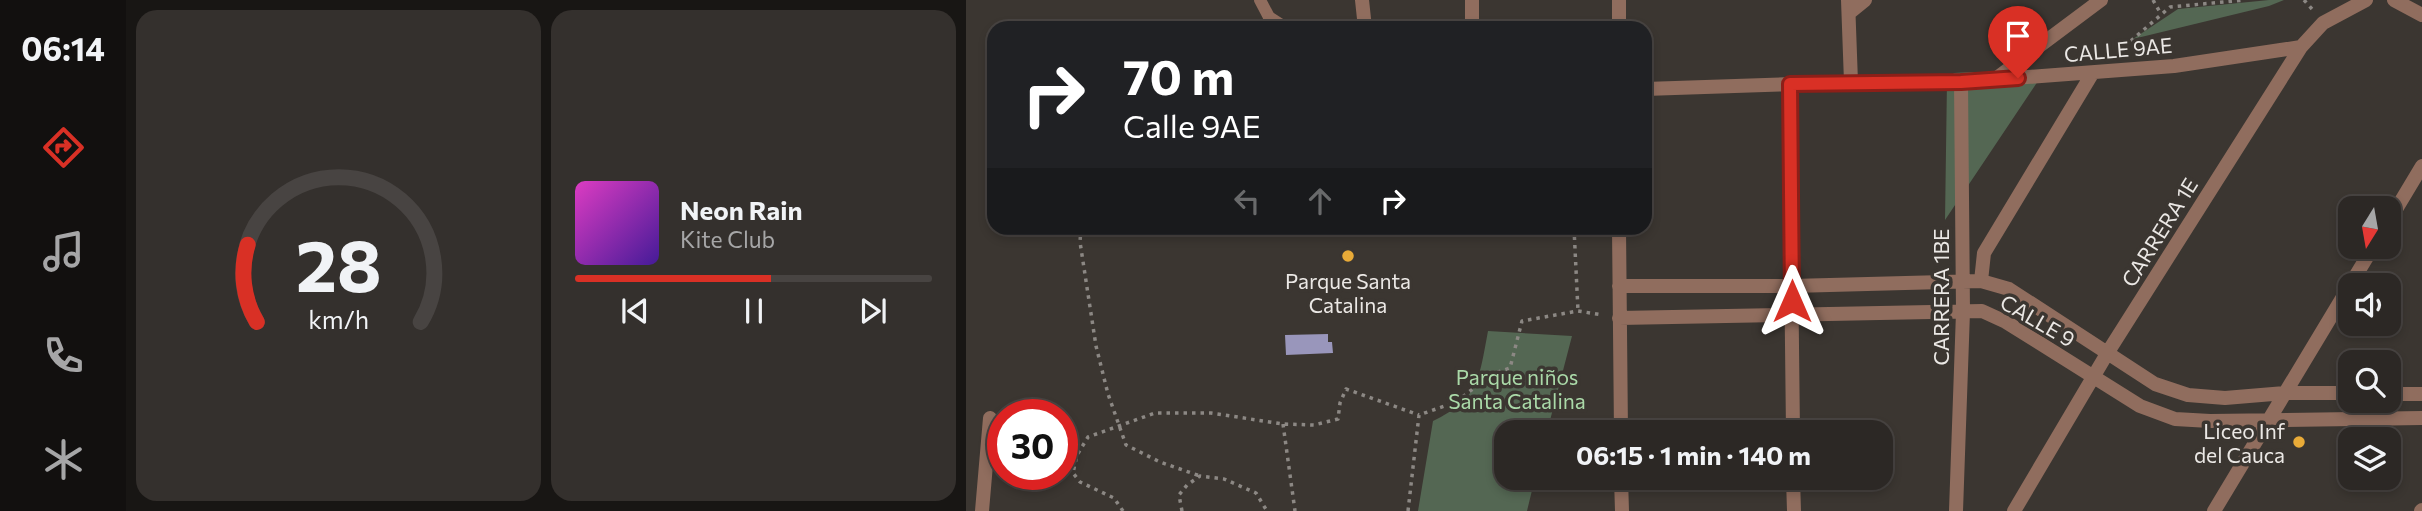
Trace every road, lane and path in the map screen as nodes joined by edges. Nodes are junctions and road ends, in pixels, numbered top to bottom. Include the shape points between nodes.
1 (1260, 0) edge
2 (1362, 0) edge
3 (1472, 0) edge
4 (1619, 0) edge
5 (1865, 0) edge
6 (2101, 0) edge
7 (2153, 0) edge
8 (2245, 0) edge
9 (2366, 0) edge
10 (2394, 0) edge
11 (1848, 6) edge
12 (2161, 14) junction
13 (2422, 15) edge
14 (1270, 19) joint
15 (1273, 21) edge
16 (1364, 21) edge
17 (1472, 21) edge
18 (1619, 21) edge
19 (2301, 47) junction
20 (2092, 74) junction
21 (1994, 80) junction
22 (1851, 82) junction
23 (1961, 82) junction
24 (1790, 84) junction
25 (1652, 89) edge
26 (2422, 166) edge
27 (2401, 201) edge
28 (1080, 235) edge
29 (1574, 235) edge
30 (1619, 235) edge
31 (2366, 259) edge
32 (1981, 281) junction
33 (1962, 282) junction
34 (1619, 286) junction
35 (1792, 286) junction
36 (1578, 311) junction
37 (1963, 312) junction
38 (1792, 316) junction
39 (1619, 318) junction
40 (2108, 352) junction
41 (2093, 377) junction
42 (2285, 393) junction
43 (2338, 393) edge
44 (2401, 394) edge
45 (2422, 394) edge
46 (1419, 415) junction
47 (2269, 418) junction
48 (2422, 418) edge
49 (1620, 420) edge
50 (1793, 420) edge
51 (1283, 424) junction
52 (1121, 425) junction
53 (987, 453) edge
54 (1200, 476) junction
55 (1621, 490) edge
56 (1793, 490) edge
57 (982, 511) edge
58 (1123, 511) edge
59 (1182, 511) edge
60 (1267, 511) edge
61 (1295, 511) edge
62 (1408, 511) edge
63 (1622, 511) edge
64 (1794, 511) edge
65 (1956, 511) edge
66 (2014, 511) edge
67 (2214, 511) edge

1 - 14 street
2 - 16 street
3 - 17 street
4 - 18 street
5 - 11 street
6 - 21 street
7 - 12 path
8 - 12 path via 2170,7
9 - 19 street, CARRERA 1E via 2323,23
10 - 13 street
11 - 22 street
12 - 20 path
14 - 15 street
19 - 20 street, CALLE 9AE
19 - 40 street, CARRERA 1E
20 - 21 street, CALLE 9AE
20 - 32 street via 1984,253
21 - 23 street, CALLE 9AE
22 - 23 street, CALLE 9AE
22 - 24 street, CALLE 9AE
23 - 33 street, CARRERA 1BE
24 - 25 street, CALLE 9AE
24 - 35 street
26 - 27 street
28 - 52 path via 1096,346
29 - 36 path
30 - 34 street
31 - 42 street
32 - 33 street, CALLE 9
32 - 40 street, CALLE 9 via 2009,289
33 - 35 street, CALLE 9
33 - 37 street, CARRERA 1BE
34 - 35 street, CALLE 9
34 - 39 street
35 - 38 street
36 - 39 path
36 - 46 path via 1522,321 1510,368 1492,374 1456,402
37 - 38 street, CALLE 9
37 - 41 street, CALLE 9 via 1982,311 2006,322
37 - 65 street, CARRERA 1BE
38 - 39 street, CALLE 9
38 - 50 street
39 - 49 street
40 - 41 street, CARRERA 1E
40 - 42 street, CALLE 9 via 2155,384 2188,395 2225,398
41 - 47 street, CALLE 9 via 2140,406 2175,419
41 - 66 street, CARRERA 1E
42 - 43 street, CALLE 9
42 - 47 street
44 - 45 street
46 - 51 path via 1346,388 1338,419 1314,425
46 - 62 path
47 - 48 street, CALLE 9
47 - 67 street
51 - 52 path via 1211,413 1155,413
51 - 61 path
52 - 54 path via 1126,445
52 - 58 path via 1088,437 1073,473 1080,482 1114,498
53 - 57 street
54 - 59 path via 1179,495
54 - 60 path via 1256,493
55 - 63 street
56 - 64 street

